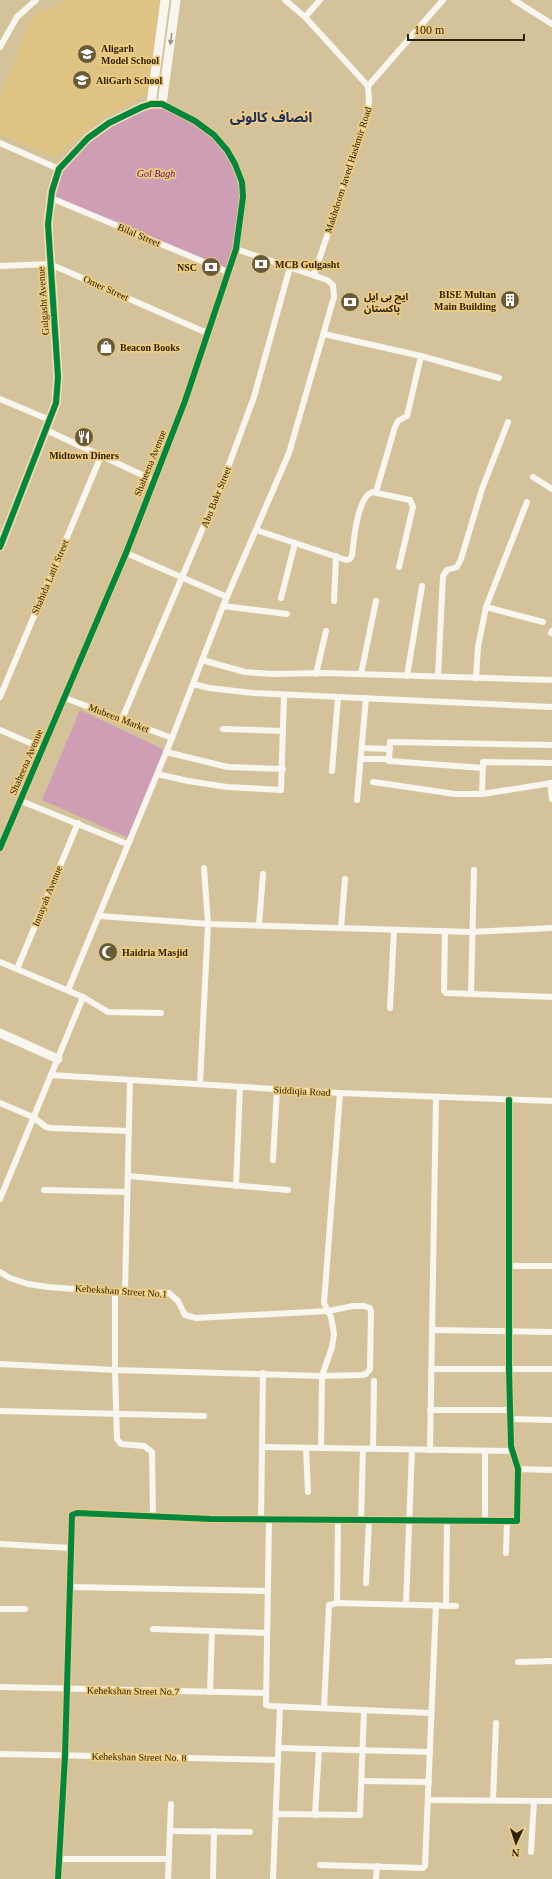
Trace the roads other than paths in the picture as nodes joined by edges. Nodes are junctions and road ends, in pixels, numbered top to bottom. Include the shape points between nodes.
1 (36, 0) edge
2 (165, 0) edge
3 (176, 0) edge
4 (285, 0) edge
5 (320, 0) edge
6 (443, 0) edge
7 (514, 0) edge
8 (304, 17) junction
9 (552, 24) edge
10 (0, 48) edge
11 (368, 86) junction
12 (151, 104) junction
13 (162, 104) junction
14 (0, 143) edge
15 (60, 169) junction
16 (51, 198) junction
17 (236, 249) junction
18 (50, 264) junction
19 (0, 266) edge
20 (290, 267) junction
21 (228, 272) junction
22 (314, 274) junction
23 (207, 332) junction
24 (324, 334) junction
25 (421, 356) junction
26 (499, 378) dead end
27 (0, 400) edge
28 (50, 420) junction
29 (508, 422) dead end
30 (46, 430) junction
31 (101, 456) junction
32 (533, 477) dead end
33 (153, 480) junction
34 (552, 488) edge
35 (376, 492) junction
36 (527, 502) dead end
37 (3, 528) edge
38 (256, 530) junction
39 (295, 543) junction
40 (0, 547) edge
41 (126, 553) junction
42 (336, 556) junction
43 (399, 567) dead end
44 (182, 577) junction
45 (422, 586) dead end
46 (227, 597) junction
47 (281, 598) dead end
48 (334, 601) dead end
49 (376, 601) dead end
50 (223, 606) junction
51 (486, 607) junction
52 (287, 614) dead end
53 (543, 622) dead end
54 (326, 631) dead end
55 (202, 660) junction
56 (316, 674) junction
57 (361, 674) junction
58 (407, 676) junction
59 (438, 676) junction
60 (476, 678) junction
61 (552, 680) edge
62 (193, 684) junction
63 (284, 695) junction
64 (0, 697) edge
65 (338, 697) junction
66 (65, 698) junction
67 (366, 698) junction
68 (552, 707) edge
69 (122, 719) junction
70 (223, 729) dead end
71 (0, 730) edge
72 (283, 731) junction
73 (172, 738) junction
74 (552, 744) edge
75 (42, 748) junction
76 (362, 748) junction
77 (390, 749) junction
78 (166, 752) junction
79 (361, 759) junction
80 (389, 759) junction
81 (552, 763) edge
82 (483, 768) junction
83 (283, 769) junction
84 (332, 771) dead end
85 (157, 774) junction
86 (374, 782) dead end
87 (551, 783) edge
88 (482, 794) junction
89 (552, 799) edge
90 (357, 800) dead end
91 (21, 801) junction
92 (78, 823) junction
93 (127, 844) junction
94 (0, 848) edge
95 (204, 868) dead end
96 (474, 870) dead end
97 (263, 874) dead end
98 (345, 879) dead end
99 (100, 916) junction
100 (208, 924) junction
101 (259, 925) junction
102 (341, 928) junction
103 (552, 928) edge
104 (394, 930) junction
105 (445, 931) junction
106 (471, 932) junction
107 (0, 962) edge
108 (17, 969) junction
109 (68, 990) junction
110 (471, 994) junction
111 (83, 997) junction
112 (552, 998) edge
113 (390, 1008) dead end
114 (161, 1013) dead end
115 (0, 1033) edge
116 (58, 1059) junction
117 (51, 1075) junction
118 (130, 1080) junction
119 (200, 1084) junction
120 (240, 1087) junction
121 (277, 1089) junction
122 (340, 1093) junction
123 (436, 1098) junction
124 (509, 1100) junction
125 (552, 1101) edge
126 (0, 1103) edge
127 (34, 1117) junction
128 (129, 1131) junction
129 (273, 1160) dead end
130 (128, 1176) junction
131 (236, 1186) junction
132 (44, 1190) dead end
133 (288, 1190) dead end
134 (127, 1192) junction
135 (0, 1200) edge
136 (510, 1266) junction
137 (552, 1266) edge
138 (0, 1272) edge
139 (115, 1292) junction
140 (124, 1292) junction
141 (328, 1311) junction
142 (432, 1330) junction
143 (509, 1331) junction
144 (552, 1332) edge
145 (0, 1364) edge
146 (431, 1369) junction
147 (509, 1369) junction
148 (552, 1369) edge
149 (115, 1370) junction
150 (263, 1373) junction
151 (322, 1376) junction
152 (374, 1381) dead end
153 (430, 1410) junction
154 (510, 1410) junction
155 (0, 1411) edge
156 (117, 1414) junction
157 (204, 1416) dead end
158 (510, 1420) junction
159 (552, 1420) edge
160 (262, 1447) junction
161 (306, 1448) junction
162 (322, 1448) junction
163 (363, 1449) junction
164 (373, 1449) junction
165 (412, 1450) junction
166 (430, 1450) junction
167 (512, 1452) junction
168 (485, 1454) dead end
169 (518, 1469) junction
170 (552, 1470) edge
171 (308, 1492) dead end
172 (153, 1516) junction
173 (261, 1520) junction
174 (270, 1520) junction
175 (338, 1520) junction
176 (361, 1520) junction
177 (369, 1521) junction
178 (410, 1521) junction
179 (447, 1521) junction
180 (485, 1521) junction
181 (507, 1522) junction
182 (0, 1544) edge
183 (71, 1548) junction
184 (506, 1553) dead end
185 (366, 1583) dead end
186 (70, 1586) junction
187 (268, 1591) junction
188 (337, 1603) junction
189 (406, 1604) junction
190 (436, 1606) junction
191 (446, 1606) junction
192 (456, 1606) dead end
193 (0, 1609) edge
194 (25, 1609) dead end
195 (153, 1629) dead end
196 (212, 1631) junction
197 (267, 1633) junction
198 (552, 1661) edge
199 (518, 1662) dead end
200 (0, 1687) edge
201 (67, 1689) junction
202 (210, 1692) junction
203 (265, 1693) junction
204 (280, 1707) junction
205 (324, 1708) junction
206 (364, 1710) junction
207 (431, 1713) junction
208 (496, 1723) dead end
209 (278, 1748) junction
210 (319, 1749) junction
211 (363, 1750) junction
212 (430, 1752) junction
213 (0, 1754) edge
214 (65, 1756) junction
215 (278, 1760) junction
216 (362, 1781) junction
217 (429, 1782) junction
218 (428, 1800) junction
219 (493, 1800) junction
220 (534, 1800) junction
221 (552, 1801) edge
222 (170, 1804) dead end
223 (276, 1814) junction
224 (315, 1814) junction
225 (170, 1831) junction
226 (214, 1831) junction
227 (250, 1832) dead end
228 (531, 1852) dead end
229 (59, 1859) junction
230 (169, 1859) junction
231 (320, 1865) dead end
232 (377, 1866) junction
233 (58, 1879) edge
234 (168, 1879) edge
235 (213, 1879) edge
236 (273, 1879) edge
237 (376, 1879) edge

1 - 10 street via 17,17
2 - 12 street
3 -> 13 street
4 - 8 street
5 - 8 street
6 - 11 street
7 - 9 street
8 - 11 street
11 - 22 street, Makhdoom Javed Hashmir Road via 367,115
12 - 13 street, Gulgasht Avenue
12 - 15 street, Gulgasht Avenue via 110,123 88,138
13 - 17 street, Shaheena Avenue via 195,121 214,135 235,164 242,182 243,197
14 - 15 street
15 - 16 street, Gulgasht Avenue
16 - 18 street, Gulgasht Avenue via 48,224
16 - 21 street, Bilal Street
17 - 20 street
17 - 21 street, Shaheena Avenue
18 - 19 street, Omer Street
18 - 23 street, Omer Street
18 - 28 street, Gulgasht Avenue via 58,376 56,403
20 - 22 street
20 - 44 street, Abu Bakr Street via 254,397 224,478
21 - 23 street, Shaheena Avenue
22 - 24 street via 334,285 334,297
23 - 33 street, Shaheena Avenue via 185,401
24 - 25 street
24 - 38 street via 289,453
25 - 26 street
25 - 35 street via 408,416 398,421 395,427
27 - 28 street
28 - 30 street, Gulgasht Avenue
29 - 59 street via 482,489 461,559 457,567 447,570 443,576
30 - 31 street
30 - 37 street, Gulgasht Avenue
31 - 33 street
31 - 64 street, Shahida Latif Street
32 - 34 street
33 - 41 street, Shaheena Avenue
35 - 42 street via 368,493 360,506 350,559
35 - 43 street via 410,500 413,503
36 - 51 street
37 - 40 street, Gulgasht Avenue
38 - 39 street
38 - 46 street
39 - 42 street
39 - 47 street
41 - 44 street
41 - 66 street, Shaheena Avenue
42 - 48 street
44 - 46 street
44 - 69 street, Abu Bakr Street
45 - 58 street
46 - 50 street
49 - 57 street
50 - 52 street
50 - 55 street
51 - 53 street
51 - 60 street via 478,647
54 - 56 street
55 - 56 street via 244,672
55 - 62 street
56 - 57 street
57 - 58 street
58 - 59 street
59 - 60 street
60 - 61 street
62 - 63 street via 209,688
62 - 73 street
63 - 65 street
63 - 72 street
65 - 67 street
65 - 84 street
66 - 69 street, Mubeen Market
66 - 75 street, Shaheena Avenue
67 - 68 street
67 - 76 street
69 - 73 street, Mubeen Market
70 - 72 street
71 - 75 street
72 - 83 street
73 - 78 street
74 - 77 street via 391,741
75 - 91 street, Shaheena Avenue
76 - 77 street
76 - 79 street
77 - 80 street
78 - 83 street via 228,767
78 - 85 street
79 - 80 street
79 - 90 street
80 - 82 street
81 - 82 street via 485,761
82 - 88 street
83 - 85 street via 280,791 219,786
85 - 93 street
86 - 88 street via 455,794
87 - 88 street
87 - 89 street
91 - 92 street
91 - 94 street, Shaheena Avenue
92 - 93 street
92 - 108 street, Innayah Avenue
93 - 99 street
95 - 100 street
96 - 106 street
97 - 101 street
98 - 102 street
99 - 100 street
99 - 109 street
100 - 101 street
100 - 119 street
101 - 102 street
102 - 104 street
103 - 106 street
104 - 105 street
104 - 113 street
105 - 106 street
105 - 110 street via 445,993
106 - 110 street
107 - 108 street
108 - 109 street
109 - 111 street
110 - 112 street
111 - 114 street via 108,1012
111 - 116 street
115 - 116 street
116 - 117 street
117 - 118 street, Siddiqia Road
117 - 127 street
118 - 119 street, Siddiqia Road
118 - 128 street
119 - 120 street, Siddiqia Road
120 - 121 street, Siddiqia Road
120 - 131 street
121 - 122 street, Siddiqia Road
121 - 129 street
122 - 123 street, Siddiqia Road
122 - 141 street via 324,1303
123 - 124 street, Siddiqia Road
123 - 142 street
124 - 125 street, Siddiqia Road
124 - 136 street
126 - 127 street
127 - 128 street via 51,1128
127 - 135 street
128 - 130 street
130 - 131 street
130 - 134 street
131 - 133 street
132 - 134 street
134 - 140 street
136 - 137 street
136 - 143 street
138 - 139 street, Kehekshan Street No.1 via 28,1284
139 - 140 street, Kehekshan Street No.1
139 - 149 street
140 - 141 street, Kehekshan Street No.1 via 169,1293 178,1301 185,1315 196,1318
141 - 151 street via 334,1334
141 - 151 street via 353,1306 370,1308 370,1369 362,1375
142 - 143 street
142 - 146 street
143 - 144 street
143 - 147 street
145 - 149 street
146 - 147 street
146 - 153 street
147 - 148 street
147 - 154 street
149 - 150 street
149 - 156 street
150 - 151 street
150 - 160 street
151 - 162 street
152 - 164 street
153 - 154 street
153 - 166 street
154 - 158 street
155 - 156 street
156 - 157 street
156 - 172 street via 118,1442 144,1446 152,1452
158 - 159 street
158 - 167 street
160 - 161 street
160 - 173 street
161 - 162 street
161 - 171 street
162 - 163 street
163 - 164 street
163 - 176 street
164 - 165 street
165 - 166 street
165 - 178 street
166 - 167 street
167 - 169 street
168 - 180 street
169 - 170 street
169 - 181 street via 518,1518 517,1521
172 - 173 street
172 - 183 street via 77,1513 72,1515
173 - 174 street
174 - 175 street
174 - 187 street
175 - 176 street
175 - 188 street
176 - 177 street
177 - 178 street
177 - 185 street
178 - 179 street
178 - 189 street
179 - 180 street
179 - 191 street
180 - 181 street
181 - 184 street
182 - 183 street
183 - 186 street
186 - 187 street
186 - 201 street
187 - 197 street
188 - 189 street
188 - 205 street via 329,1605 328,1609
189 - 190 street
190 - 191 street
190 - 207 street
191 - 192 street
193 - 194 street
195 - 196 street
196 - 197 street
196 - 202 street
197 - 203 street
198 - 199 street
200 - 201 street, Kehekshan Street No.7
201 - 202 street, Kehekshan Street No.7
201 - 214 street
202 - 203 street, Kehekshan Street No.7
203 - 204 street via 267,1706
204 - 205 street
204 - 209 street
205 - 206 street
206 - 207 street
206 - 211 street
207 - 212 street
208 - 219 street
209 - 210 street
209 - 215 street
210 - 211 street
210 - 224 street
211 - 212 street
211 - 216 street
212 - 217 street
213 - 214 street, Kehekshan Street No. 8
214 - 215 street, Kehekshan Street No. 8
214 - 229 street
215 - 223 street
216 - 217 street
216 - 224 street via 360,1815
217 - 218 street
218 - 219 street
218 - 232 street via 425,1866
219 - 220 street
220 - 221 street
220 - 228 street
222 - 225 street
223 - 224 street
223 - 236 street
225 - 226 street
225 - 230 street
226 - 227 street
226 - 235 street
229 - 230 street
229 - 233 street
230 - 234 street
231 - 232 street
232 - 237 street

